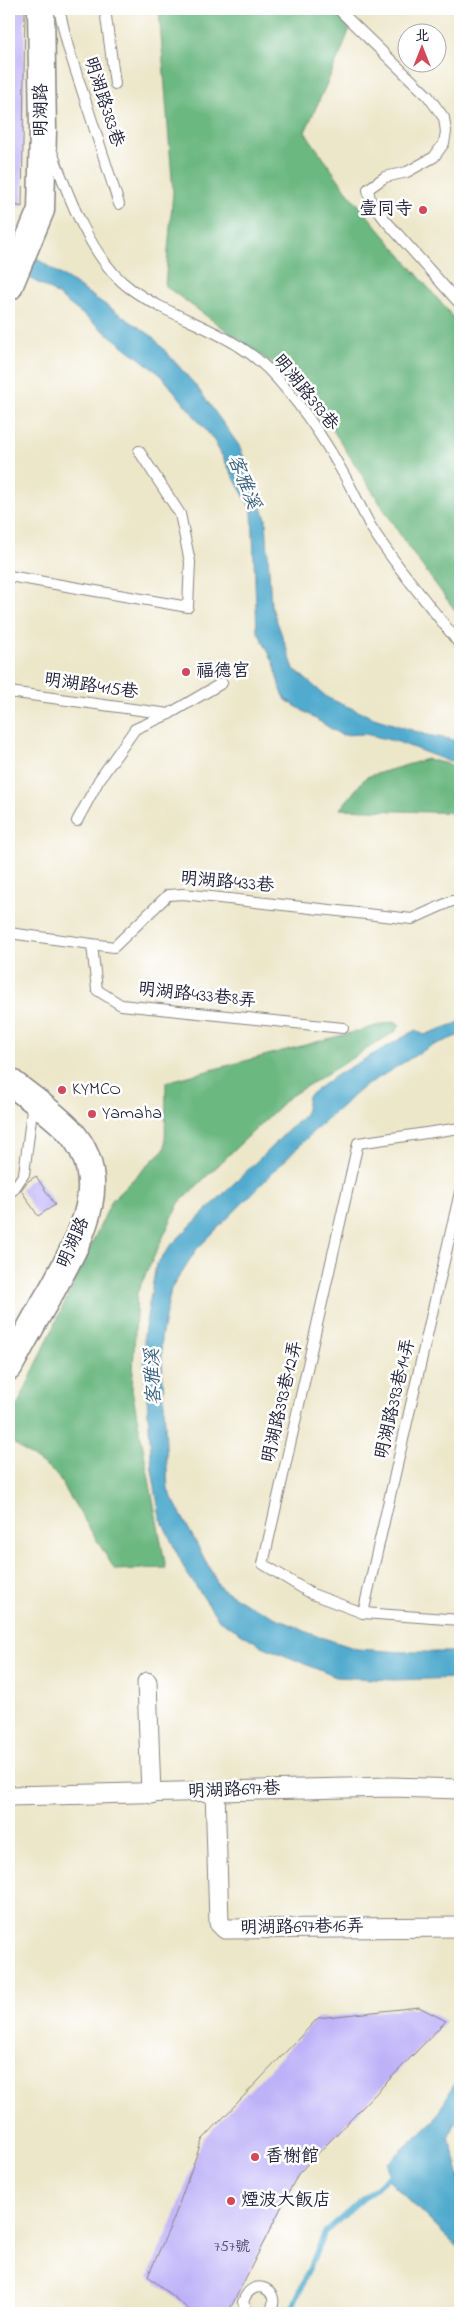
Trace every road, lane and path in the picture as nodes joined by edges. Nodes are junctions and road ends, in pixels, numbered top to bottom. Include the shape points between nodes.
1 (41, 9) edge
2 (59, 9) edge
3 (105, 9) edge
4 (338, 9) edge
5 (115, 84) dead end
6 (43, 130) junction
7 (119, 204) dead end
8 (9, 288) edge
9 (460, 304) edge
10 (139, 451) dead end
11 (9, 576) edge
12 (460, 645) edge
13 (222, 683) dead end
14 (9, 692) edge
15 (169, 714) junction
16 (77, 821) dead end
17 (460, 901) edge
18 (9, 933) edge
19 (92, 945) junction
20 (343, 1028) dead end
21 (9, 1081) edge
22 (34, 1101) junction
23 (460, 1128) edge
24 (9, 1190) edge
25 (460, 1192) edge
26 (9, 1366) edge
27 (364, 1614) junction
28 (460, 1620) edge
29 (147, 1682) dead end
30 (460, 1789) edge
31 (215, 1790) junction
32 (151, 1794) junction
33 (9, 1796) edge
34 (460, 1927) edge
35 (249, 2313) edge
36 (269, 2313) edge

1 - 6 main road, 明湖路
2 - 7 lane, 明湖路383巷
3 - 5 lane
4 - 9 lane via 428,96 444,118 444,144 434,157 420,166 385,177 368,189 370,200 386,221
6 - 8 main road, 明湖路 via 41,210
6 - 12 lane, 明湖路393巷 via 73,204 110,270 132,290 246,350 288,391 344,473 371,526
10 - 11 lane via 180,514 190,562 188,607
13 - 15 lane, 明湖路415巷
14 - 15 lane, 明湖路415巷
15 - 16 lane, 明湖路415巷 via 135,729 98,780
17 - 19 lane, 明湖路433巷 via 412,919 168,894 114,947
18 - 19 lane, 明湖路433巷
19 - 20 lane, 明湖路433巷8弄 via 97,990 122,1005
21 - 22 main road, 明湖路
22 - 24 lane via 24,1174 13,1190
22 - 26 main road, 明湖路 via 68,1129 80,1147 90,1170 91,1201 72,1254
23 - 27 lane, 明湖路393巷12弄 via 358,1143 263,1564 312,1594
25 - 27 lane, 明湖路393巷14弄
27 - 28 lane, 明湖路393巷12弄
29 - 32 street
30 - 31 street, 明湖路697巷
31 - 32 street, 明湖路697巷
31 - 34 street, 明湖路697巷16弄 via 219,1923 225,1929
32 - 33 street, 明湖路697巷
35 - 36 lane via 244,2302 246,2294 261,2287 274,2298 274,2307

